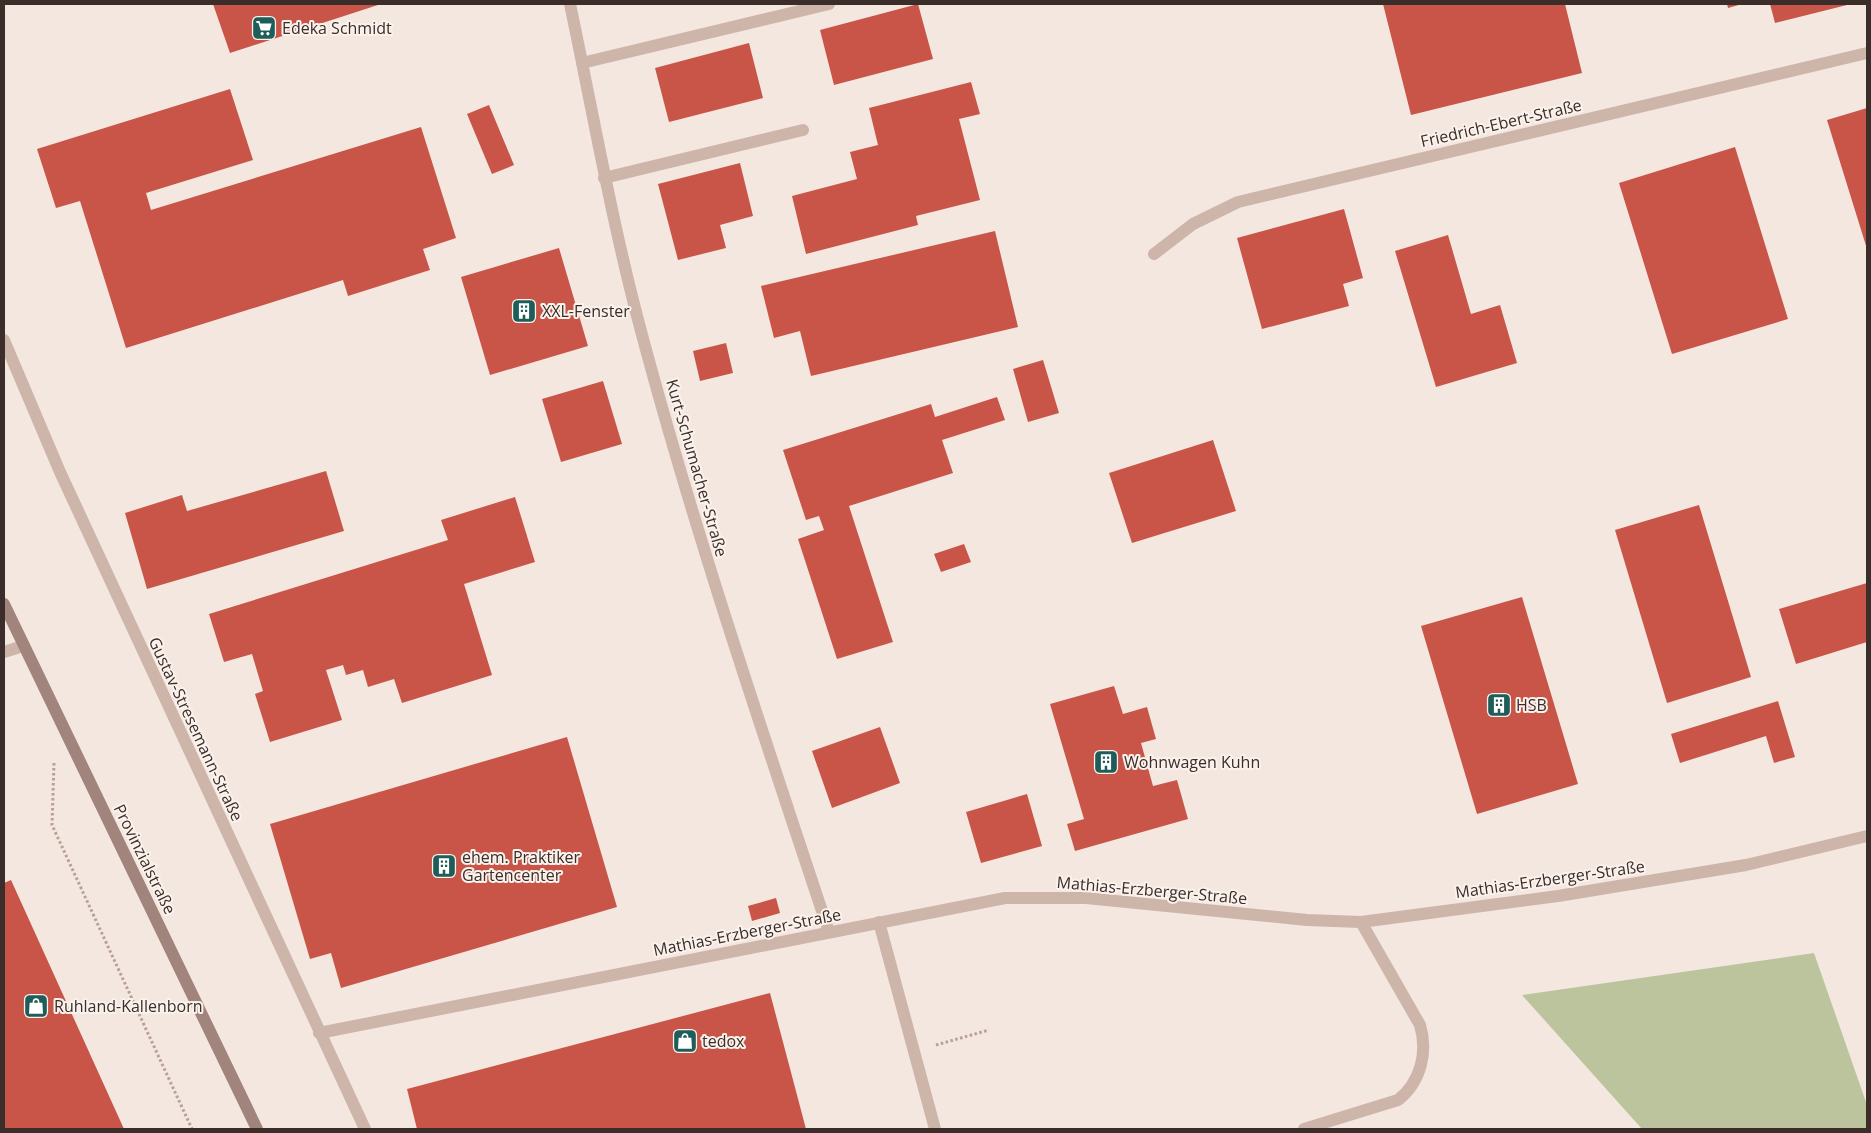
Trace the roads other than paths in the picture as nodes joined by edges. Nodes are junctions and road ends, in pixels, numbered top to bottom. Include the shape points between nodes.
1 (570, 4) edge
2 (829, 4) edge
3 (1867, 52) edge
4 (582, 63) junction
5 (803, 130) dead end
6 (604, 178) junction
7 (1154, 254) dead end
8 (4, 340) edge
9 (4, 604) edge
10 (23, 646) junction
11 (4, 652) edge
12 (1867, 836) edge
13 (879, 922) junction
14 (1361, 922) junction
15 (829, 932) junction
16 (319, 1033) junction
17 (257, 1129) edge
18 (364, 1129) edge
19 (935, 1129) edge
20 (1304, 1129) edge

1 - 4 street, Kurt-Schumacher-Straße
2 - 4 street
3 - 7 street, Friedrich-Ebert-Straße via 1238,202 1193,224
4 - 6 street, Kurt-Schumacher-Straße
5 - 6 street
6 - 15 street, Kurt-Schumacher-Straße via 640,328 678,464 727,626
8 - 16 street, Gustav-Stresemann-Straße via 60,472
9 - 10 main road, Provinzialstraße
10 - 11 street
10 - 17 main road, Provinzialstraße
12 - 14 street, Mathias-Erzberger-Straße via 1746,866 1558,896
13 - 14 street, Mathias-Erzberger-Straße via 1004,898 1086,898 1307,920
13 - 15 street, Mathias-Erzberger-Straße
13 - 19 street
14 - 20 street via 1420,1025 1422,1064 1412,1086 1398,1100
15 - 16 street, Mathias-Erzberger-Straße
16 - 18 street, Gustav-Stresemann-Straße

